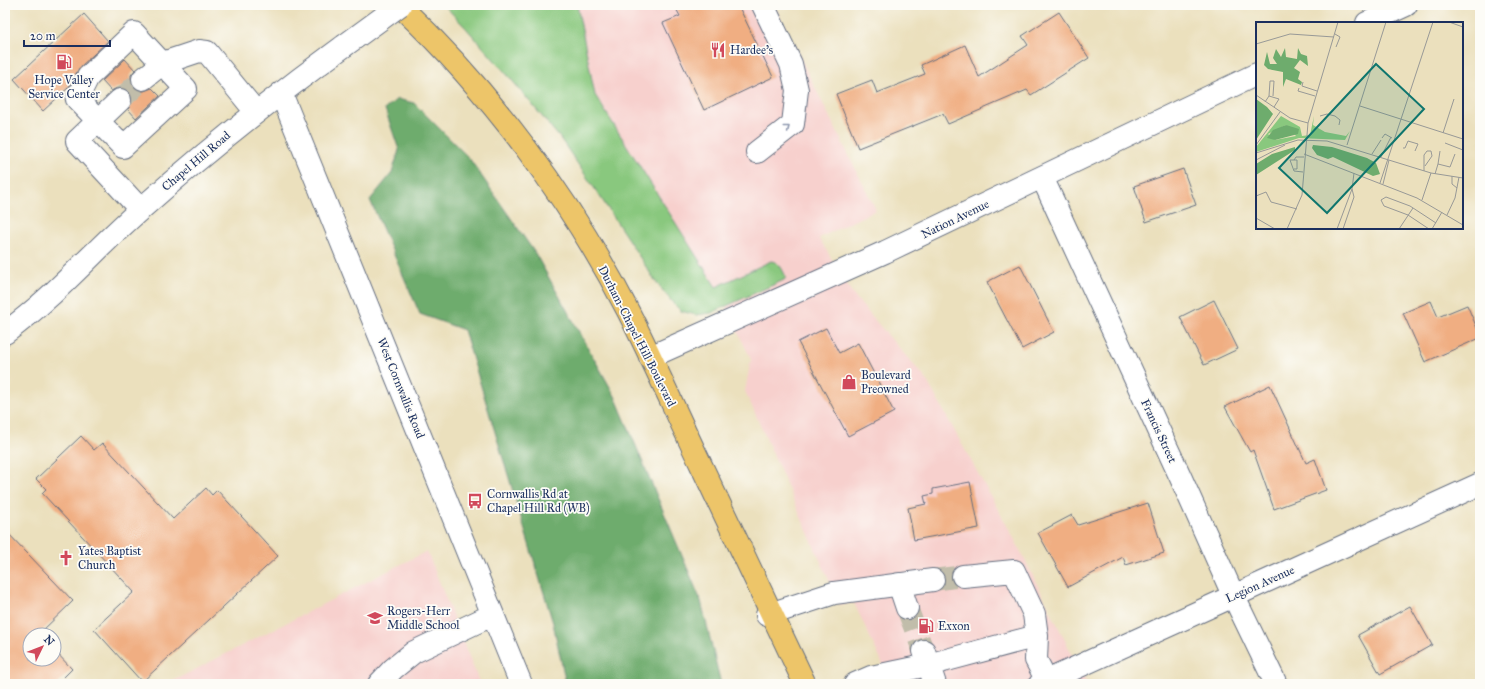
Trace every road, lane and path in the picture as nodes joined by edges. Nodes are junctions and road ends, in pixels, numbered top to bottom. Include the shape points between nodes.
1 (400, 5) edge
2 (763, 5) edge
3 (1406, 5) edge
4 (1369, 22) edge
5 (163, 63) junction
6 (1256, 74) edge
7 (143, 79) tunnel mouth
8 (281, 93) junction
9 (120, 100) tunnel mouth
10 (256, 112) junction
11 (97, 121) junction
12 (757, 152) dead end
13 (1042, 177) junction
14 (140, 209) junction
15 (5, 333) edge
16 (650, 357) junction
17 (1480, 484) edge
18 (963, 576) tunnel mouth
19 (933, 580) tunnel mouth
20 (899, 584) junction
21 (1234, 596) junction
22 (908, 608) tunnel mouth
23 (492, 614) junction
24 (769, 614) junction
25 (1037, 636) junction
26 (929, 666) edge
27 (1043, 682) edge
28 (379, 684) edge
29 (521, 684) edge
30 (804, 684) edge
31 (855, 684) edge
32 (1276, 684) edge

1 - 8 street, Chapel Hill Road, bridge
1 - 16 main road, Durham-Chapel Hill Boulevard via 468,76 546,177 594,250
12 -> 2 street via 793,124 797,90 791,64
3 - 4 street
5 - 7 street
5 - 10 street via 199,50 207,52
5 - 11 street via 186,89 123,147
5 - 11 street via 134,33 88,77 77,99
6 - 13 street, Nation Avenue
8 - 10 street, Chapel Hill Road
8 - 23 street, West Cornwallis Road
9 - 11 street
10 - 14 street, Chapel Hill Road
11 - 14 street via 77,141
13 - 16 street, Nation Avenue via 885,252
13 - 21 street, Francis Street
14 - 15 street, Chapel Hill Road via 56,291
16 - 24 main road, Durham-Chapel Hill Boulevard
17 - 21 street, Legion Avenue
18 - 25 street via 1014,571 1034,614
19 - 20 street
20 - 22 street
20 - 24 street via 834,593
21 - 27 street, Legion Avenue
21 - 32 street, Francis Street
23 - 28 street via 414,652
23 - 29 street, West Cornwallis Road
24 - 30 main road, Durham-Chapel Hill Boulevard
25 - 26 street
25 - 27 street via 1036,660
26 - 31 street via 871,677

